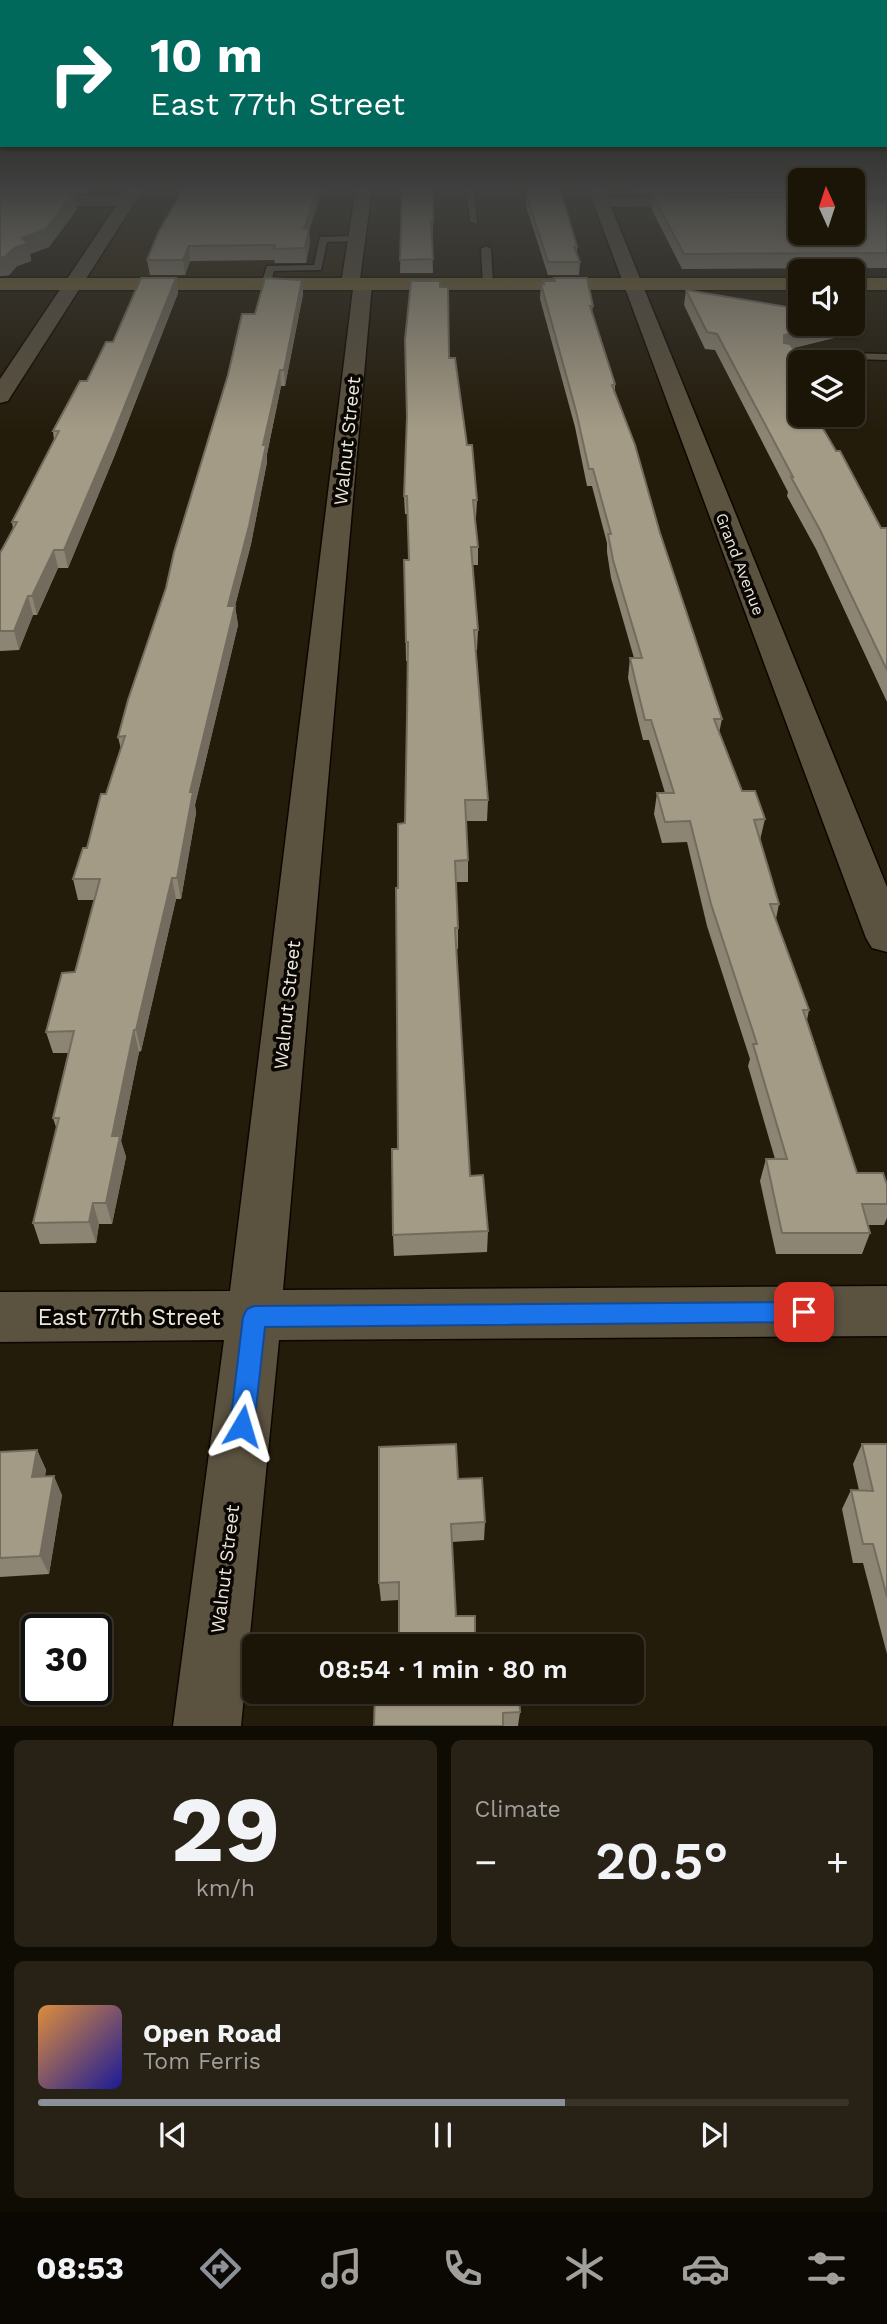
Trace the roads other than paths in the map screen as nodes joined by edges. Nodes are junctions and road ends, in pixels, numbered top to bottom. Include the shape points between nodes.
1 (84, 269) edge
2 (270, 269) edge
3 (357, 269) edge
4 (487, 269) edge
5 (625, 269) edge
6 (0, 284) edge
7 (74, 284) junction
8 (266, 284) junction
9 (357, 284) junction
10 (488, 284) junction
11 (631, 284) junction
12 (788, 284) edge
13 (865, 284) edge
14 (887, 284) edge
15 (787, 355) edge
16 (887, 357) edge
17 (0, 396) edge
18 (887, 938) edge
19 (887, 1311) edge
20 (0, 1317) edge
21 (254, 1317) junction
22 (206, 1726) edge

1 - 7 street
2 - 8 lane
3 - 9 street, Walnut Street
4 - 10 lane
5 - 11 street, Grand Avenue
6 - 7 main road
7 - 8 main road
7 - 17 street
8 - 9 main road
9 - 10 main road
9 - 21 street, Walnut Street
10 - 11 main road
11 - 12 main road
11 - 18 street, Grand Avenue
13 - 14 main road
15 - 16 lane
19 - 21 street, East 77th Street
20 - 21 street, East 77th Street
21 - 22 street, Walnut Street

